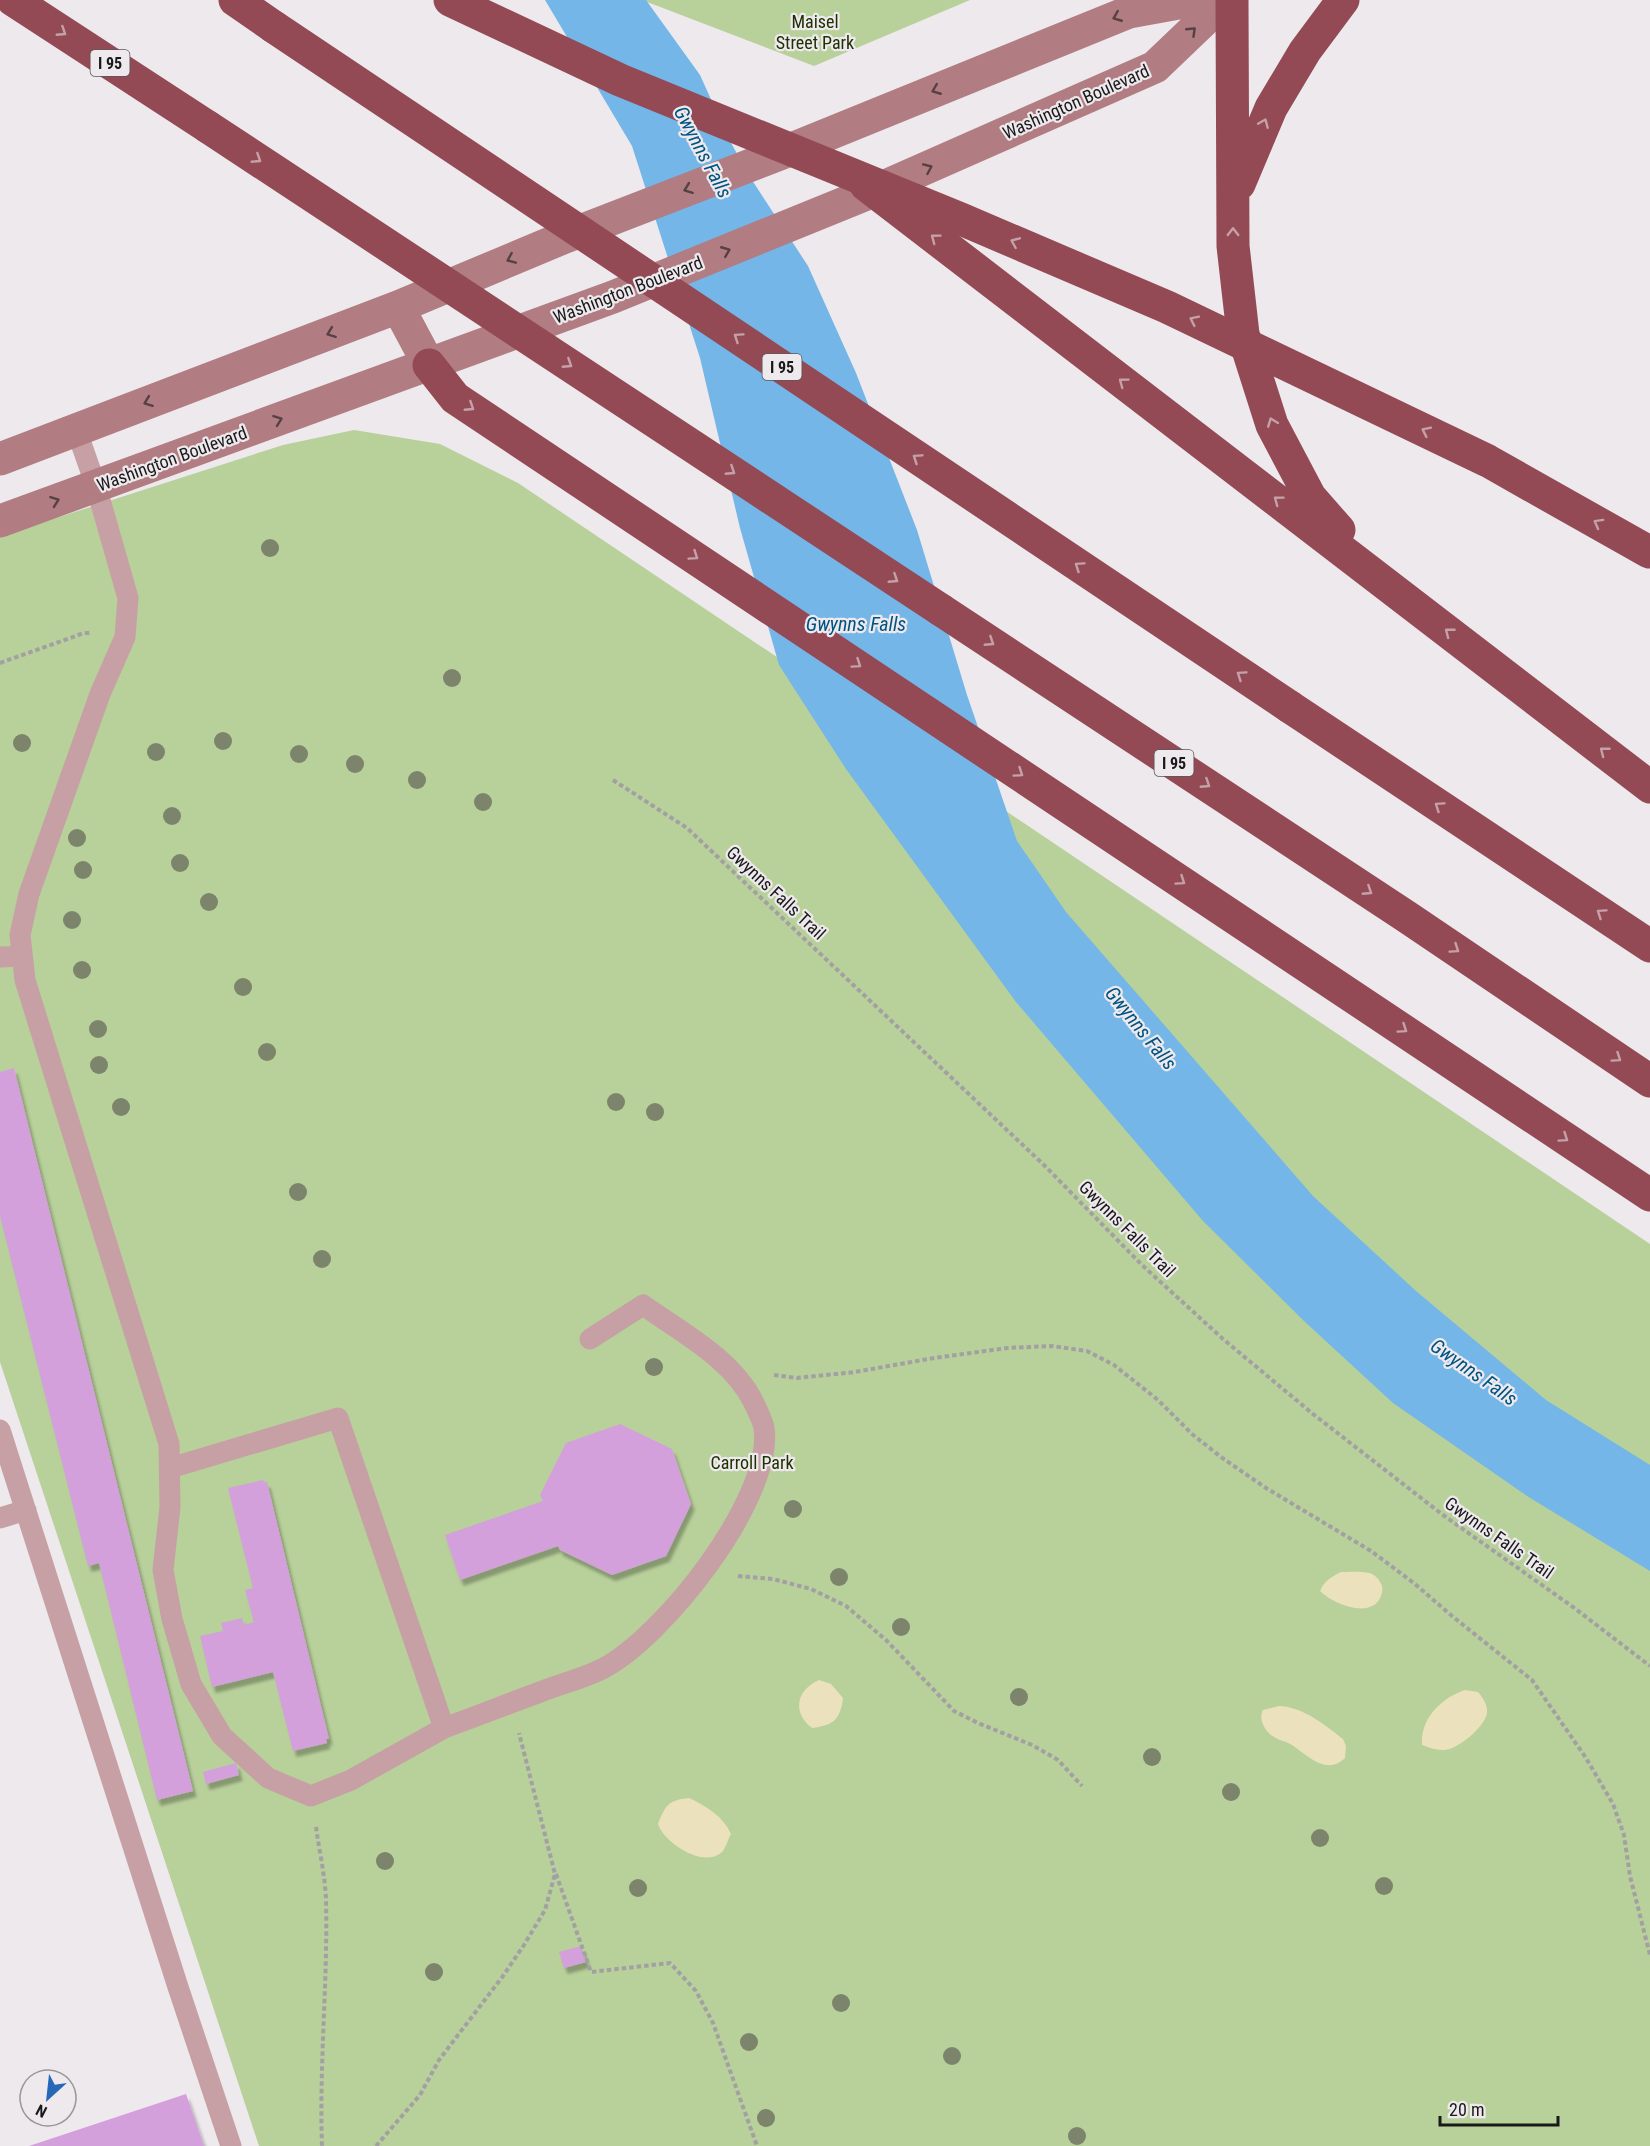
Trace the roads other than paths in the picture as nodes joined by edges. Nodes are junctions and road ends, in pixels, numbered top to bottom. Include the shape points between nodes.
1 (13, 0) edge
2 (235, 0) edge
3 (450, 0) edge
4 (1195, 0) edge
5 (1225, 0) edge
6 (1232, 0) edge
7 (1343, 0) edge
8 (795, 148) junction
9 (874, 192) junction
10 (1233, 196) junction
11 (398, 307) junction
12 (429, 365) junction
13 (76, 429) junction
14 (0, 459) edge
15 (96, 486) junction
16 (0, 521) edge
17 (1650, 552) edge
18 (1391, 587) junction
19 (1650, 787) edge
20 (1650, 946) edge
21 (22, 956) junction
22 (0, 957) edge
23 (1650, 1081) edge
24 (1650, 1195) edge
25 (590, 1339) dead end
26 (0, 1430) edge
27 (170, 1468) junction
28 (26, 1510) junction
29 (0, 1518) edge
30 (444, 1728) junction
31 (231, 2146) edge

1 -> 23 highway, I 95, bridge via 1407,916
20 -> 2 highway, I 95, bridge
17 -> 3 highway, bridge via 1488,461 1167,307 620,80
4 -> 8 main road via 1130,12
9 -> 5 main road, Washington Boulevard via 1155,67
6 - 10 highway
10 -> 7 highway via 1270,108
8 - 9 highway
8 -> 11 main road
12 -> 9 main road, Washington Boulevard via 613,297
18 -> 9 highway
18 -> 10 highway via 1310,497 1272,425 1243,334 1233,246
11 - 12 main road
11 -> 13 main road
15 -> 12 main road, Washington Boulevard
12 -> 24 highway via 455,398
13 - 14 main road
13 - 15 lane
16 -> 15 main road, Washington Boulevard
15 - 21 lane via 128,598 125,637 100,694 29,894 20,935
19 -> 18 highway
21 - 22 lane
21 - 27 lane via 25,980 169,1444
25 - 30 lane via 642,1305 731,1371 753,1401 764,1428 762,1461 751,1497 684,1598 645,1639 603,1669
26 - 28 lane
27 - 30 lane via 338,1418
27 - 30 lane via 163,1570 172,1619 191,1684 222,1736 268,1778 311,1796 351,1780
28 - 29 lane
28 - 31 lane

